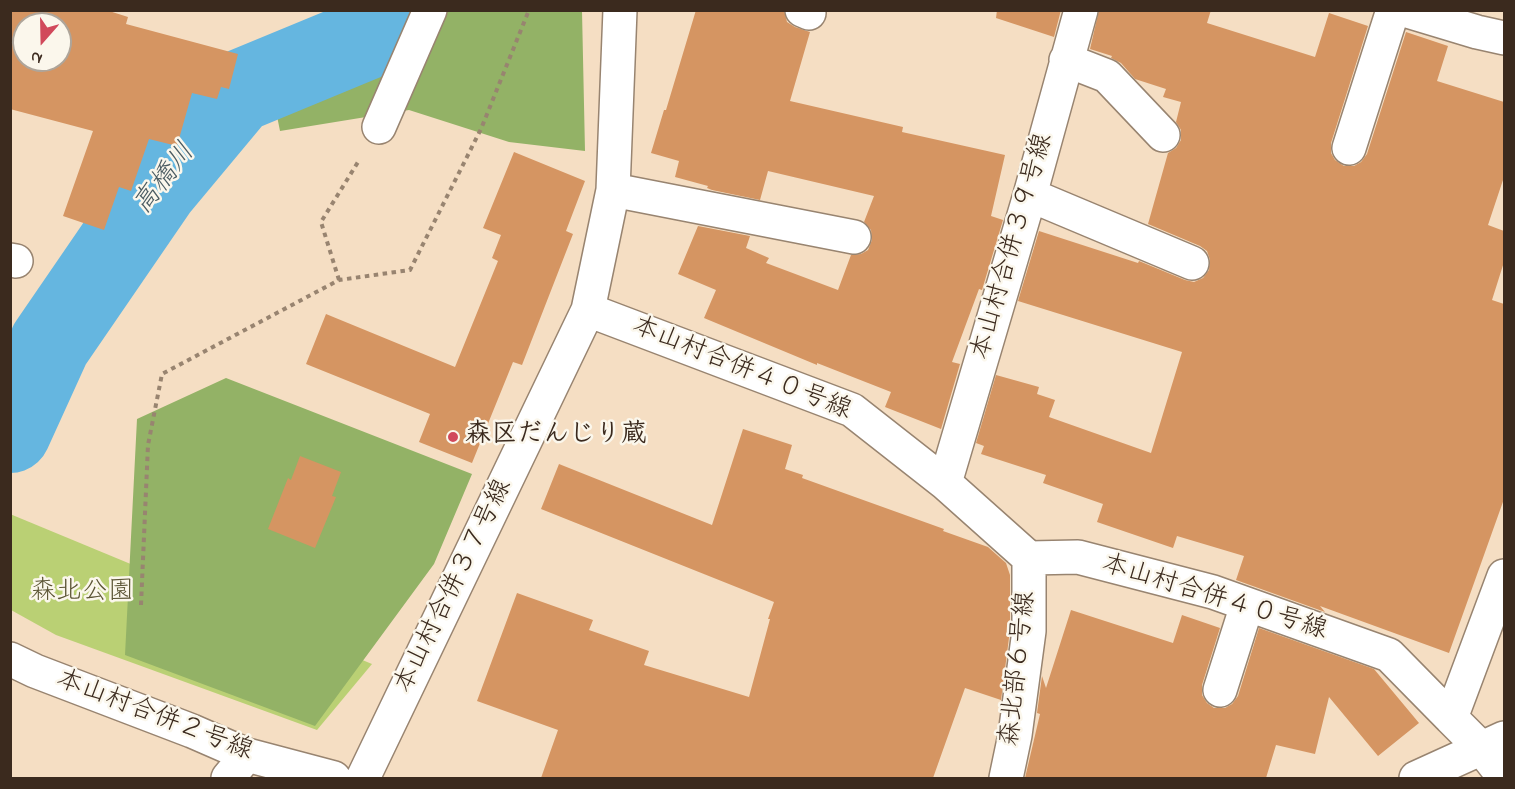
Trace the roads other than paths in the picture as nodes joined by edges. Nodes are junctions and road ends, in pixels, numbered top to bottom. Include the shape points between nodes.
1 (430, 10) edge
2 (620, 10) edge
3 (1081, 10) edge
4 (1393, 10) edge
5 (1404, 10) edge
6 (1504, 38) edge
7 (1066, 60) junction
8 (379, 127) road end
9 (1163, 135) dead end
10 (1349, 148) dead end
11 (613, 190) junction
12 (1030, 195) junction
13 (854, 237) dead end
14 (1192, 263) dead end
15 (588, 310) junction
16 (945, 483) junction
17 (1029, 558) junction
18 (1504, 576) edge
19 (1247, 605) junction
20 (10, 659) edge
21 (1220, 690) dead end
22 (1451, 717) junction
23 (1493, 744) edge
24 (238, 766) edge
25 (1504, 777) edge
26 (334, 778) edge
27 (363, 778) edge
28 (1006, 778) edge
29 (1416, 778) edge

1 - 8 street
2 - 11 street, 本山村合併３７号線
3 - 7 street, 本山村合併３９号線
4 - 10 street
5 - 6 street
7 - 9 street via 1107,76
7 - 12 street, 本山村合併３９号線
11 - 13 street
11 - 15 street, 本山村合併３７号線
12 - 14 street
12 - 16 street, 本山村合併３９号線
15 - 16 street, 本山村合併４０号線 via 852,410
15 - 27 street, 本山村合併３７号線
16 - 17 street, 本山村合併４０号線
17 - 19 street, 本山村合併４０号線 via 1078,557 1213,592
17 - 28 street, 森北部６号線 via 1029,632
18 - 22 street
19 - 21 street
19 - 22 street, 本山村合併４０号線 via 1389,655
20 - 24 street, 本山村合併２号線 via 192,731
22 - 23 street, 本山村合併４０号線
23 - 25 street, 本山村合併４０号線
23 - 29 street
24 - 26 street, 本山村合併２号線

